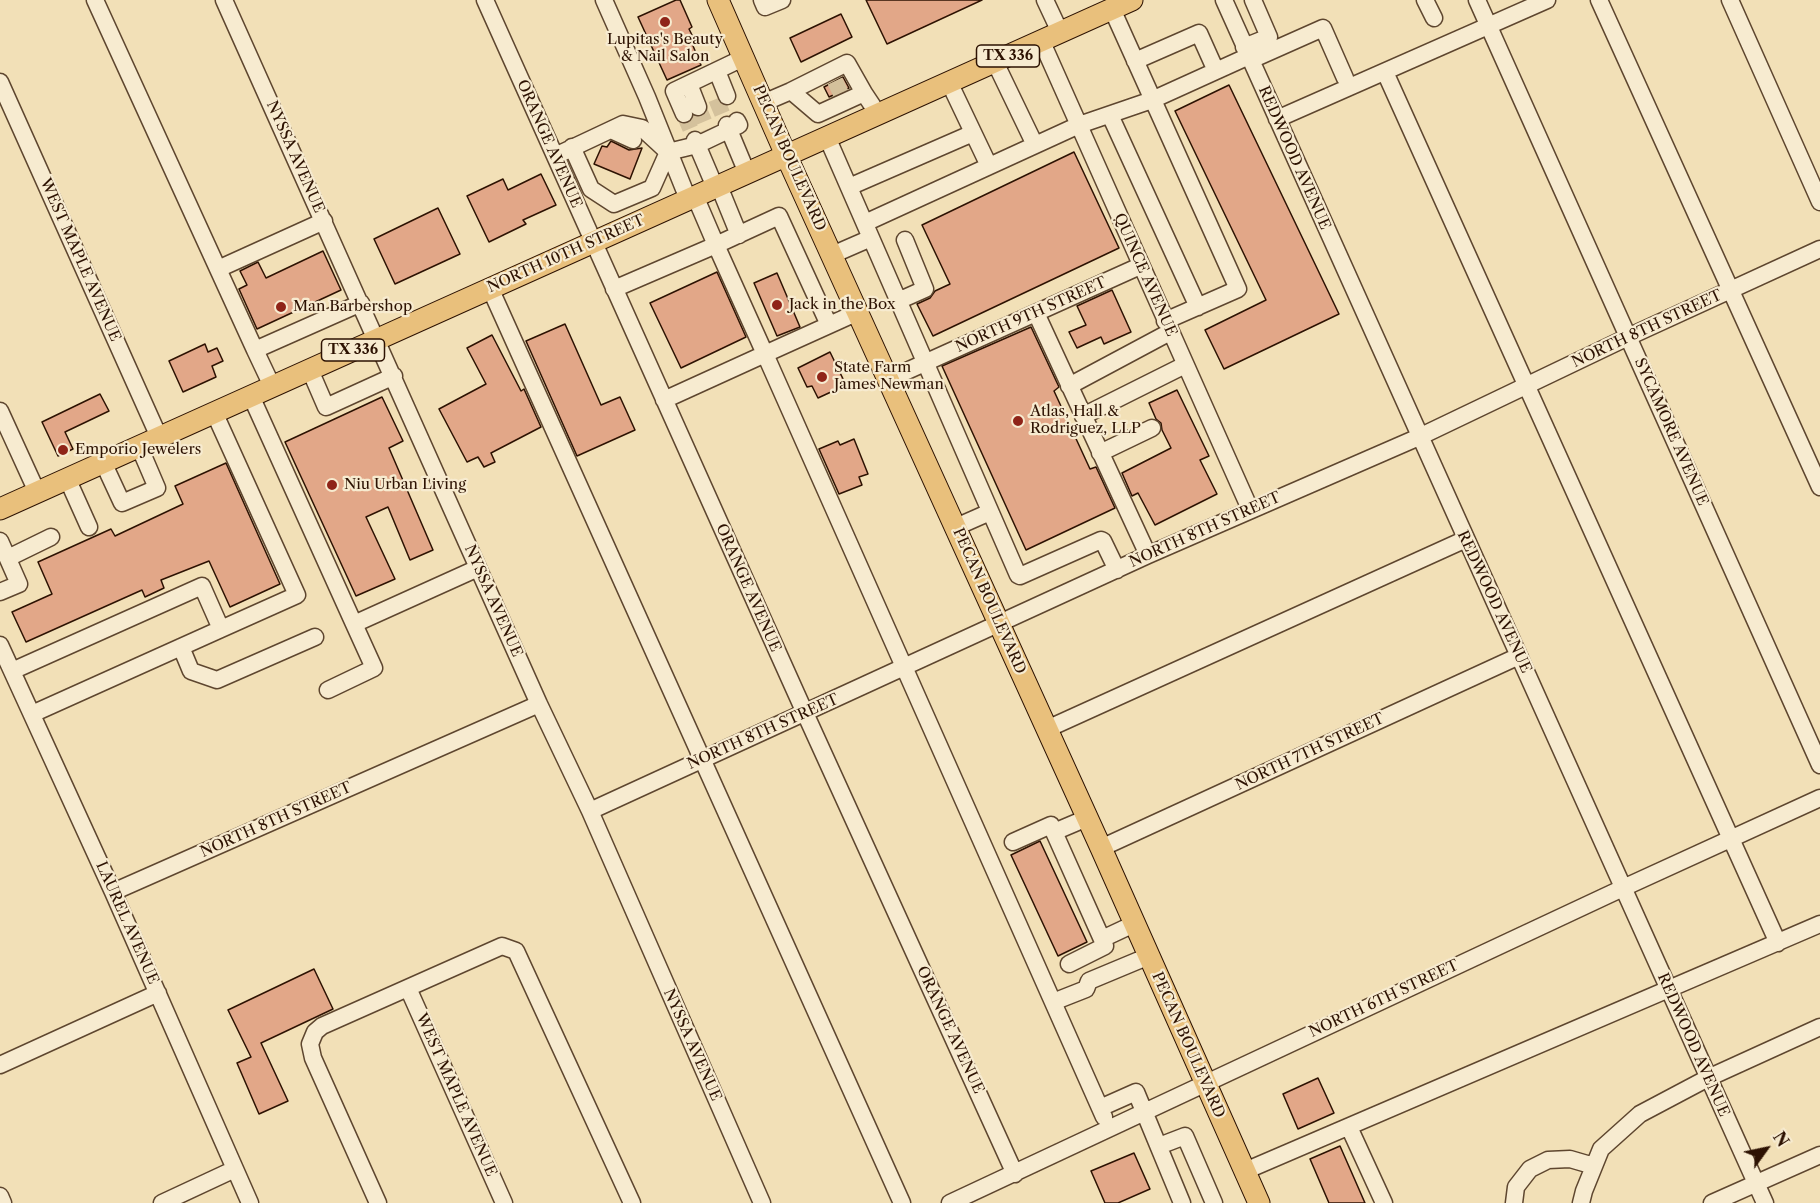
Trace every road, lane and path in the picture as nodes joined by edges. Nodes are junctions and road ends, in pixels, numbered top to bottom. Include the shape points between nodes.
1 (95, 0) edge
2 (224, 0) edge
3 (485, 0) edge
4 (604, 0) edge
5 (718, 0) edge
6 (762, 0) edge
7 (782, 0) edge
8 (1045, 0) edge
9 (1132, 0) edge
10 (1253, 0) edge
11 (1425, 0) edge
12 (1477, 0) edge
13 (1547, 0) edge
14 (1599, 0) edge
15 (1731, 0) edge
16 (1226, 1) edge
17 (1112, 9) junction
18 (1434, 18) dead end
19 (1489, 26) junction
20 (1051, 36) junction
21 (1248, 54) junction
22 (743, 58) junction
23 (1135, 61) junction
24 (995, 62) junction
25 (1216, 71) junction
26 (1385, 72) junction
27 (712, 73) junction
28 (1345, 78) dead end
29 (0, 82) edge
30 (949, 82) junction
31 (838, 87) junction
32 (791, 91) junction
33 (864, 93) junction
34 (722, 97) tunnel mouth
35 (1152, 100) junction
36 (763, 103) junction
37 (691, 110) tunnel mouth
38 (878, 114) junction
39 (1110, 115) junction
40 (1277, 119) junction
41 (1079, 125) junction
42 (610, 130) junction
43 (973, 133) junction
44 (827, 137) junction
45 (703, 139) junction
46 (1035, 145) junction
47 (572, 147) junction
48 (664, 148) junction
49 (786, 155) junction
50 (555, 156) junction
51 (989, 166) junction
52 (747, 173) junction
53 (717, 186) junction
54 (849, 187) junction
55 (600, 195) junction
56 (627, 198) junction
57 (691, 198) junction
58 (1820, 202) edge
59 (578, 207) junction
60 (324, 221) junction
61 (638, 222) junction
62 (868, 230) junction
63 (739, 235) junction
64 (905, 240) dead end
65 (593, 242) junction
66 (716, 245) junction
67 (1820, 249) edge
68 (832, 255) junction
69 (1140, 266) junction
70 (218, 269) junction
71 (490, 288) junction
72 (614, 289) junction
73 (1730, 290) junction
74 (898, 301) junction
75 (361, 303) junction
76 (1198, 307) junction
77 (858, 312) junction
78 (1036, 313) junction
79 (829, 325) junction
80 (1168, 327) junction
81 (1628, 337) junction
82 (377, 339) junction
83 (255, 350) junction
84 (765, 354) junction
85 (924, 363) junction
86 (1185, 365) junction
87 (310, 370) junction
88 (394, 376) junction
89 (889, 379) junction
90 (1525, 386) junction
91 (272, 387) junction
92 (1069, 387) junction
93 (251, 396) junction
94 (664, 400) junction
95 (0, 411) edge
96 (214, 412) junction
97 (1083, 417) junction
98 (1152, 428) dead end
99 (159, 437) junction
100 (1419, 437) junction
101 (139, 446) junction
102 (1100, 453) junction
103 (103, 462) junction
104 (67, 478) junction
105 (1820, 487) edge
106 (36, 492) junction
107 (0, 508) edge
108 (1250, 509) junction
109 (990, 512) junction
110 (89, 527) dead end
111 (956, 527) junction
112 (51, 537) dead end
113 (1466, 539) junction
114 (0, 541) edge
115 (1148, 555) junction
116 (8, 558) junction
117 (478, 568) junction
118 (1117, 570) junction
119 (0, 592) edge
120 (354, 624) junction
121 (999, 624) junction
122 (220, 630) junction
123 (315, 637) dead end
124 (0, 645) edge
125 (181, 647) junction
126 (1519, 656) junction
127 (905, 667) junction
128 (12, 671) junction
129 (328, 690) dead end
130 (539, 704) junction
131 (805, 713) junction
132 (32, 714) junction
133 (1047, 729) junction
134 (702, 760) junction
135 (1820, 765) edge
136 (1820, 798) edge
137 (590, 811) junction
138 (1087, 818) junction
139 (1054, 832) junction
140 (1731, 839) junction
141 (1013, 842) dead end
142 (1101, 848) junction
143 (1623, 888) junction
144 (113, 892) junction
145 (1134, 924) junction
146 (1820, 924) edge
147 (1102, 939) junction
148 (1778, 943) junction
149 (1149, 956) junction
150 (1069, 964) dead end
151 (408, 987) junction
152 (1669, 990) junction
153 (158, 993) junction
154 (1053, 1002) junction
155 (1820, 1027) edge
156 (0, 1065) edge
157 (1708, 1078) junction
158 (1205, 1083) junction
159 (1100, 1108) junction
160 (1144, 1112) junction
161 (1349, 1127) junction
162 (1110, 1128) junction
163 (1159, 1146) junction
164 (1820, 1155) edge
165 (1594, 1166) junction
166 (235, 1169) junction
167 (1245, 1171) junction
168 (1015, 1174) junction
169 (1756, 1183) junction
170 (0, 1196) edge
171 (1252, 1201) edge
172 (3, 1203) edge
173 (162, 1203) edge
174 (250, 1203) edge
175 (378, 1203) edge
176 (504, 1203) edge
177 (632, 1203) edge
178 (762, 1203) edge
179 (902, 1203) edge
180 (950, 1203) edge
181 (1182, 1203) edge
182 (1214, 1203) edge
183 (1384, 1203) edge
184 (1514, 1203) edge
185 (1581, 1203) edge
186 (1712, 1203) edge
187 (1765, 1203) edge

1 - 70 street
2 - 60 street, NYSSA AVENUE
3 - 50 street, ORANGE AVENUE
4 - 48 street via 647,97
5 - 22 main road, PECAN BOULEVARD
6 - 7 street via 765,7
8 - 20 street, QUINCE AVENUE
9 - 17 main road, NORTH 10TH STREET / TX 336
10 - 21 street via 1269,37
11 - 18 street
12 - 19 street, SYCAMORE AVENUE
13 - 19 street
14 - 73 street
15 - 58 street
16 - 21 street, REDWOOD AVENUE
17 - 20 main road, NORTH 10TH STREET / TX 336
17 - 23 street
19 - 26 street
19 - 81 street, SYCAMORE AVENUE
20 - 24 main road, NORTH 10TH STREET / TX 336
20 - 41 street, QUINCE AVENUE
21 - 25 street
21 - 28 street via 1323,28
21 - 40 street, REDWOOD AVENUE
22 - 27 street
22 - 36 main road, PECAN BOULEVARD
23 - 25 street via 1199,33
23 - 35 street
24 - 30 main road, NORTH 10TH STREET / TX 336
24 - 46 street
25 - 35 street
26 - 40 street
26 - 90 street
27 - 34 street
27 - 37 street via 674,91
29 - 99 street, WEST MAPLE AVENUE
30 - 38 main road, NORTH 10TH STREET / TX 336
30 - 43 street
31 - 32 street
31 - 32 street via 818,114
31 - 33 street
31 - 33 street via 847,63
32 - 36 street
33 - 38 street
35 - 39 street
35 - 76 street via 1238,289
36 - 49 main road, PECAN BOULEVARD
38 - 44 main road, NORTH 10TH STREET / TX 336
39 - 41 street
39 - 76 street
40 - 100 street, REDWOOD AVENUE
41 - 46 street
41 - 69 street, QUINCE AVENUE
42 - 47 street
42 - 48 street
42 - 48 street via 623,124 642,128
43 - 51 street
43 - 54 street
44 - 49 main road, NORTH 10TH STREET / TX 336
44 - 54 street
45 - 48 street
45 - 52 street via 731,125
45 - 53 street
46 - 51 street
47 - 50 street
47 - 55 street via 591,189
48 - 56 street via 652,188
48 - 57 street
49 - 52 main road, NORTH 10TH STREET / TX 336
49 - 68 main road, PECAN BOULEVARD
50 - 59 street, ORANGE AVENUE
51 - 62 street
52 - 53 main road, NORTH 10TH STREET / TX 336
53 - 57 main road, NORTH 10TH STREET / TX 336
53 - 63 street
54 - 62 street
55 - 56 street via 614,204
55 - 59 street
56 - 61 street
57 - 61 main road, NORTH 10TH STREET / TX 336
57 - 66 street
59 - 65 street, ORANGE AVENUE
60 - 70 street
60 - 75 street, NYSSA AVENUE
61 - 65 main road, NORTH 10TH STREET / TX 336
62 - 68 street
62 - 74 street
63 - 66 street
63 - 79 street via 779,216
64 - 74 street via 925,289
65 - 71 main road, NORTH 10TH STREET / TX 336
65 - 72 street, ORANGE AVENUE
66 - 72 street
66 - 84 street
67 - 73 street, NORTH 8TH STREET
68 - 77 main road, PECAN BOULEVARD
69 - 78 street, NORTH 9TH STREET
69 - 80 street, QUINCE AVENUE
70 - 83 street
71 - 82 main road, NORTH 10TH STREET / TX 336
71 - 134 street
72 - 94 street, ORANGE AVENUE
73 - 81 street, NORTH 8TH STREET
73 - 105 street
74 - 85 street
75 - 82 street, NYSSA AVENUE
75 - 83 street
76 - 80 street
77 - 79 street
77 - 89 main road, PECAN BOULEVARD
78 - 85 street, NORTH 9TH STREET
78 - 92 street
79 - 84 street
80 - 86 street, QUINCE AVENUE
80 - 92 street
81 - 90 street, NORTH 8TH STREET
81 - 135 street, SYCAMORE AVENUE
82 - 87 main road, NORTH 10TH STREET / TX 336
82 - 88 street, NYSSA AVENUE
83 - 91 street
84 - 94 street
84 - 127 street
85 - 89 street, NORTH 9TH STREET
85 - 109 street
86 - 97 street
86 - 108 street, QUINCE AVENUE
87 - 88 street via 326,407
87 - 91 main road, NORTH 10TH STREET / TX 336
88 - 117 street, NYSSA AVENUE
89 - 111 main road, PECAN BOULEVARD
90 - 100 street, NORTH 8TH STREET
90 - 140 street
91 - 93 main road, NORTH 10TH STREET / TX 336
92 - 97 street
93 - 96 main road, NORTH 10TH STREET / TX 336
93 - 120 street
94 - 131 street, ORANGE AVENUE
95 - 106 street
96 - 99 main road, NORTH 10TH STREET / TX 336
96 - 122 street via 297,595
97 - 102 street
98 - 102 street
99 - 101 main road, NORTH 10TH STREET / TX 336
100 - 108 street, NORTH 8TH STREET
100 - 113 street, REDWOOD AVENUE
101 - 103 main road, NORTH 10TH STREET / TX 336
101 - 103 street via 157,488 122,503
102 - 115 street
103 - 104 main road, NORTH 10TH STREET / TX 336
104 - 106 main road, NORTH 10TH STREET / TX 336
104 - 110 street
106 - 107 main road, NORTH 10TH STREET / TX 336
108 - 115 street, NORTH 8TH STREET
109 - 111 street
109 - 118 street via 1020,576 1101,540
111 - 121 main road, PECAN BOULEVARD
112 - 116 street
113 - 126 street, REDWOOD AVENUE
113 - 133 street
114 - 116 street
115 - 118 street, NORTH 8TH STREET
116 - 119 street via 19,584
117 - 120 street
117 - 130 street, NYSSA AVENUE
118 - 121 street, NORTH 8TH STREET
120 - 129 street via 374,668
121 - 127 street, NORTH 8TH STREET
121 - 133 main road, PECAN BOULEVARD
122 - 125 street
122 - 128 street via 202,586
123 - 125 street via 217,680 191,670
124 - 128 street, LAUREL AVENUE
125 - 132 street
126 - 142 street, NORTH 7TH STREET
126 - 143 street, REDWOOD AVENUE
127 - 131 street, NORTH 8TH STREET
127 - 154 street
128 - 132 street, LAUREL AVENUE
130 - 137 street, NYSSA AVENUE
130 - 144 street, NORTH 8TH STREET
131 - 134 street, NORTH 8TH STREET
131 - 168 street, ORANGE AVENUE
132 - 144 street, LAUREL AVENUE
133 - 138 main road, PECAN BOULEVARD
134 - 137 street, NORTH 8TH STREET
134 - 179 street
136 - 140 street, NORTH 6TH STREET
137 - 178 street, NYSSA AVENUE
138 - 139 street
138 - 142 main road, PECAN BOULEVARD
139 - 141 street via 1051,825
139 - 147 street
140 - 143 street, NORTH 6TH STREET
140 - 148 street
142 - 145 main road, PECAN BOULEVARD
143 - 152 street, REDWOOD AVENUE
143 - 158 street, NORTH 6TH STREET
144 - 153 street, LAUREL AVENUE
145 - 147 street
145 - 149 main road, PECAN BOULEVARD
146 - 148 street
147 - 150 street via 1105,946
148 - 152 street
149 - 154 street via 1089,981 1086,989
149 - 158 main road, PECAN BOULEVARD
151 - 175 street via 322,1026 310,1044
151 - 176 street, WEST MAPLE AVENUE
151 - 177 street via 502,946 516,951
152 - 157 street, REDWOOD AVENUE
152 - 161 street
153 - 156 street
153 - 166 street, LAUREL AVENUE
154 - 159 street
155 - 157 street
157 - 165 street via 1640,1114 1601,1149
157 - 169 street, REDWOOD AVENUE
158 - 160 street, NORTH 6TH STREET
158 - 167 main road, PECAN BOULEVARD
159 - 160 street via 1136,1092
159 - 162 street
160 - 162 street, NORTH 6TH STREET
160 - 163 street
161 - 167 street
161 - 183 street
162 - 168 street, NORTH 6TH STREET
163 - 181 street
163 - 182 street via 1185,1136
164 - 169 street
165 - 184 street via 1570,1159 1548,1160 1530,1169 1516,1187
165 - 185 street
166 - 173 street
166 - 174 street, LAUREL AVENUE
167 - 171 main road, PECAN BOULEVARD
168 - 180 street, NORTH 6TH STREET
169 - 186 street
169 - 187 street, REDWOOD AVENUE
170 - 172 street

